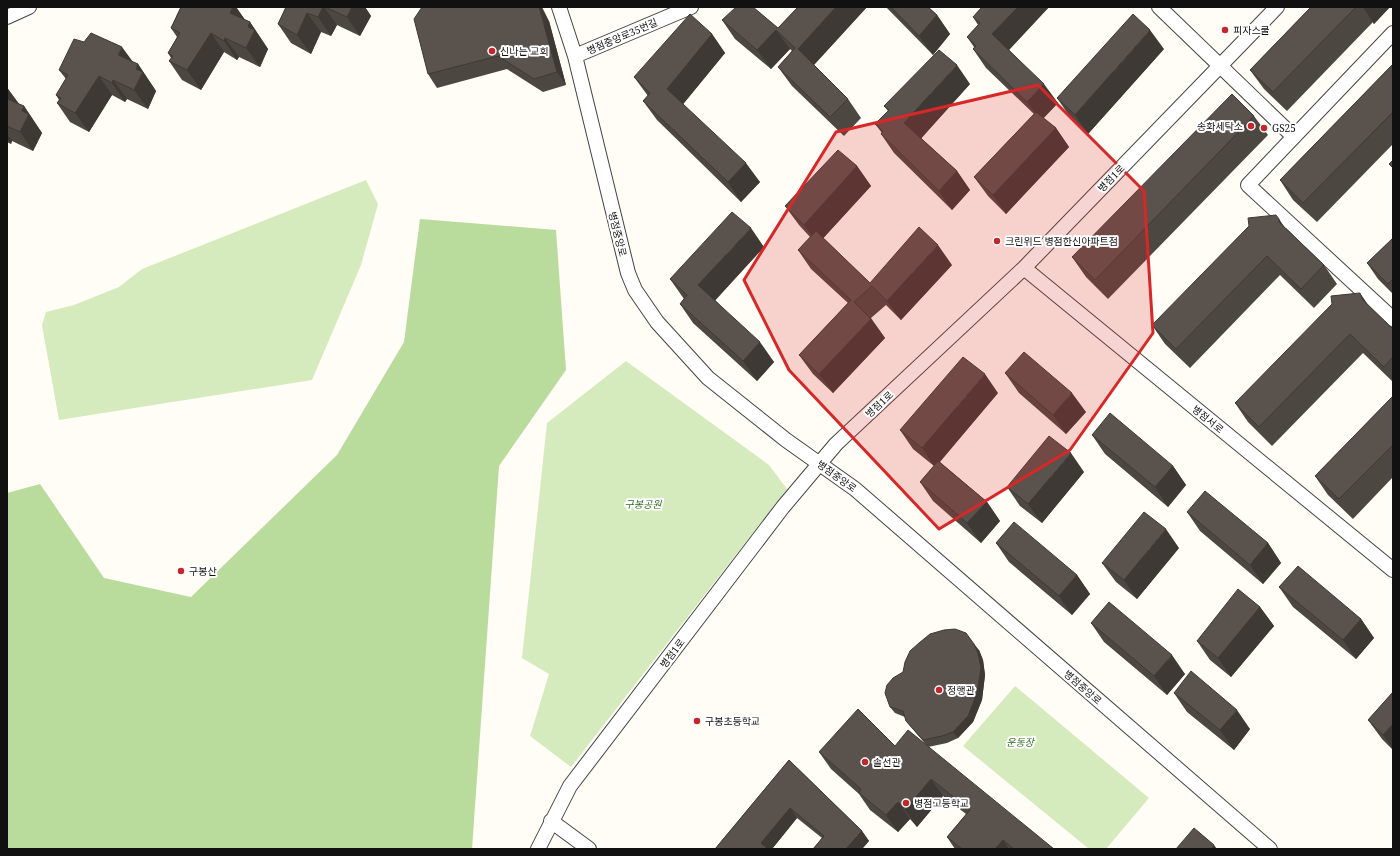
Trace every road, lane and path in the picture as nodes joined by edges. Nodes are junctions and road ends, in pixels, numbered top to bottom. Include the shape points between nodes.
1 (29, 7) edge
2 (559, 7) edge
3 (691, 7) edge
4 (1159, 7) edge
5 (1277, 7) edge
6 (7, 17) edge
7 (1393, 33) edge
8 (575, 56) junction
9 (1221, 65) junction
10 (1294, 136) junction
11 (1024, 268) junction
12 (1393, 319) edge
13 (820, 463) junction
14 (1393, 570) edge
15 (551, 821) junction
16 (538, 849) edge
17 (589, 849) edge
18 (1270, 849) edge

1 - 6 street
2 - 8 street, 병점중앙로
3 - 8 street, 병점중앙로35번길
4 - 9 street
5 - 9 street, 병점1로
7 - 10 street
8 - 13 street, 병점중앙로 via 622,252 628,273 641,300 657,322 708,378 786,440
9 - 10 street
9 - 11 street, 병점1로
10 - 12 street via 1248,185
11 - 13 street, 병점1로 via 836,444
11 - 14 street, 병점서로
13 - 15 street, 병점1로 via 570,786
13 - 18 street, 병점중앙로 via 855,489
15 - 16 street, 병점1로
15 - 17 street

